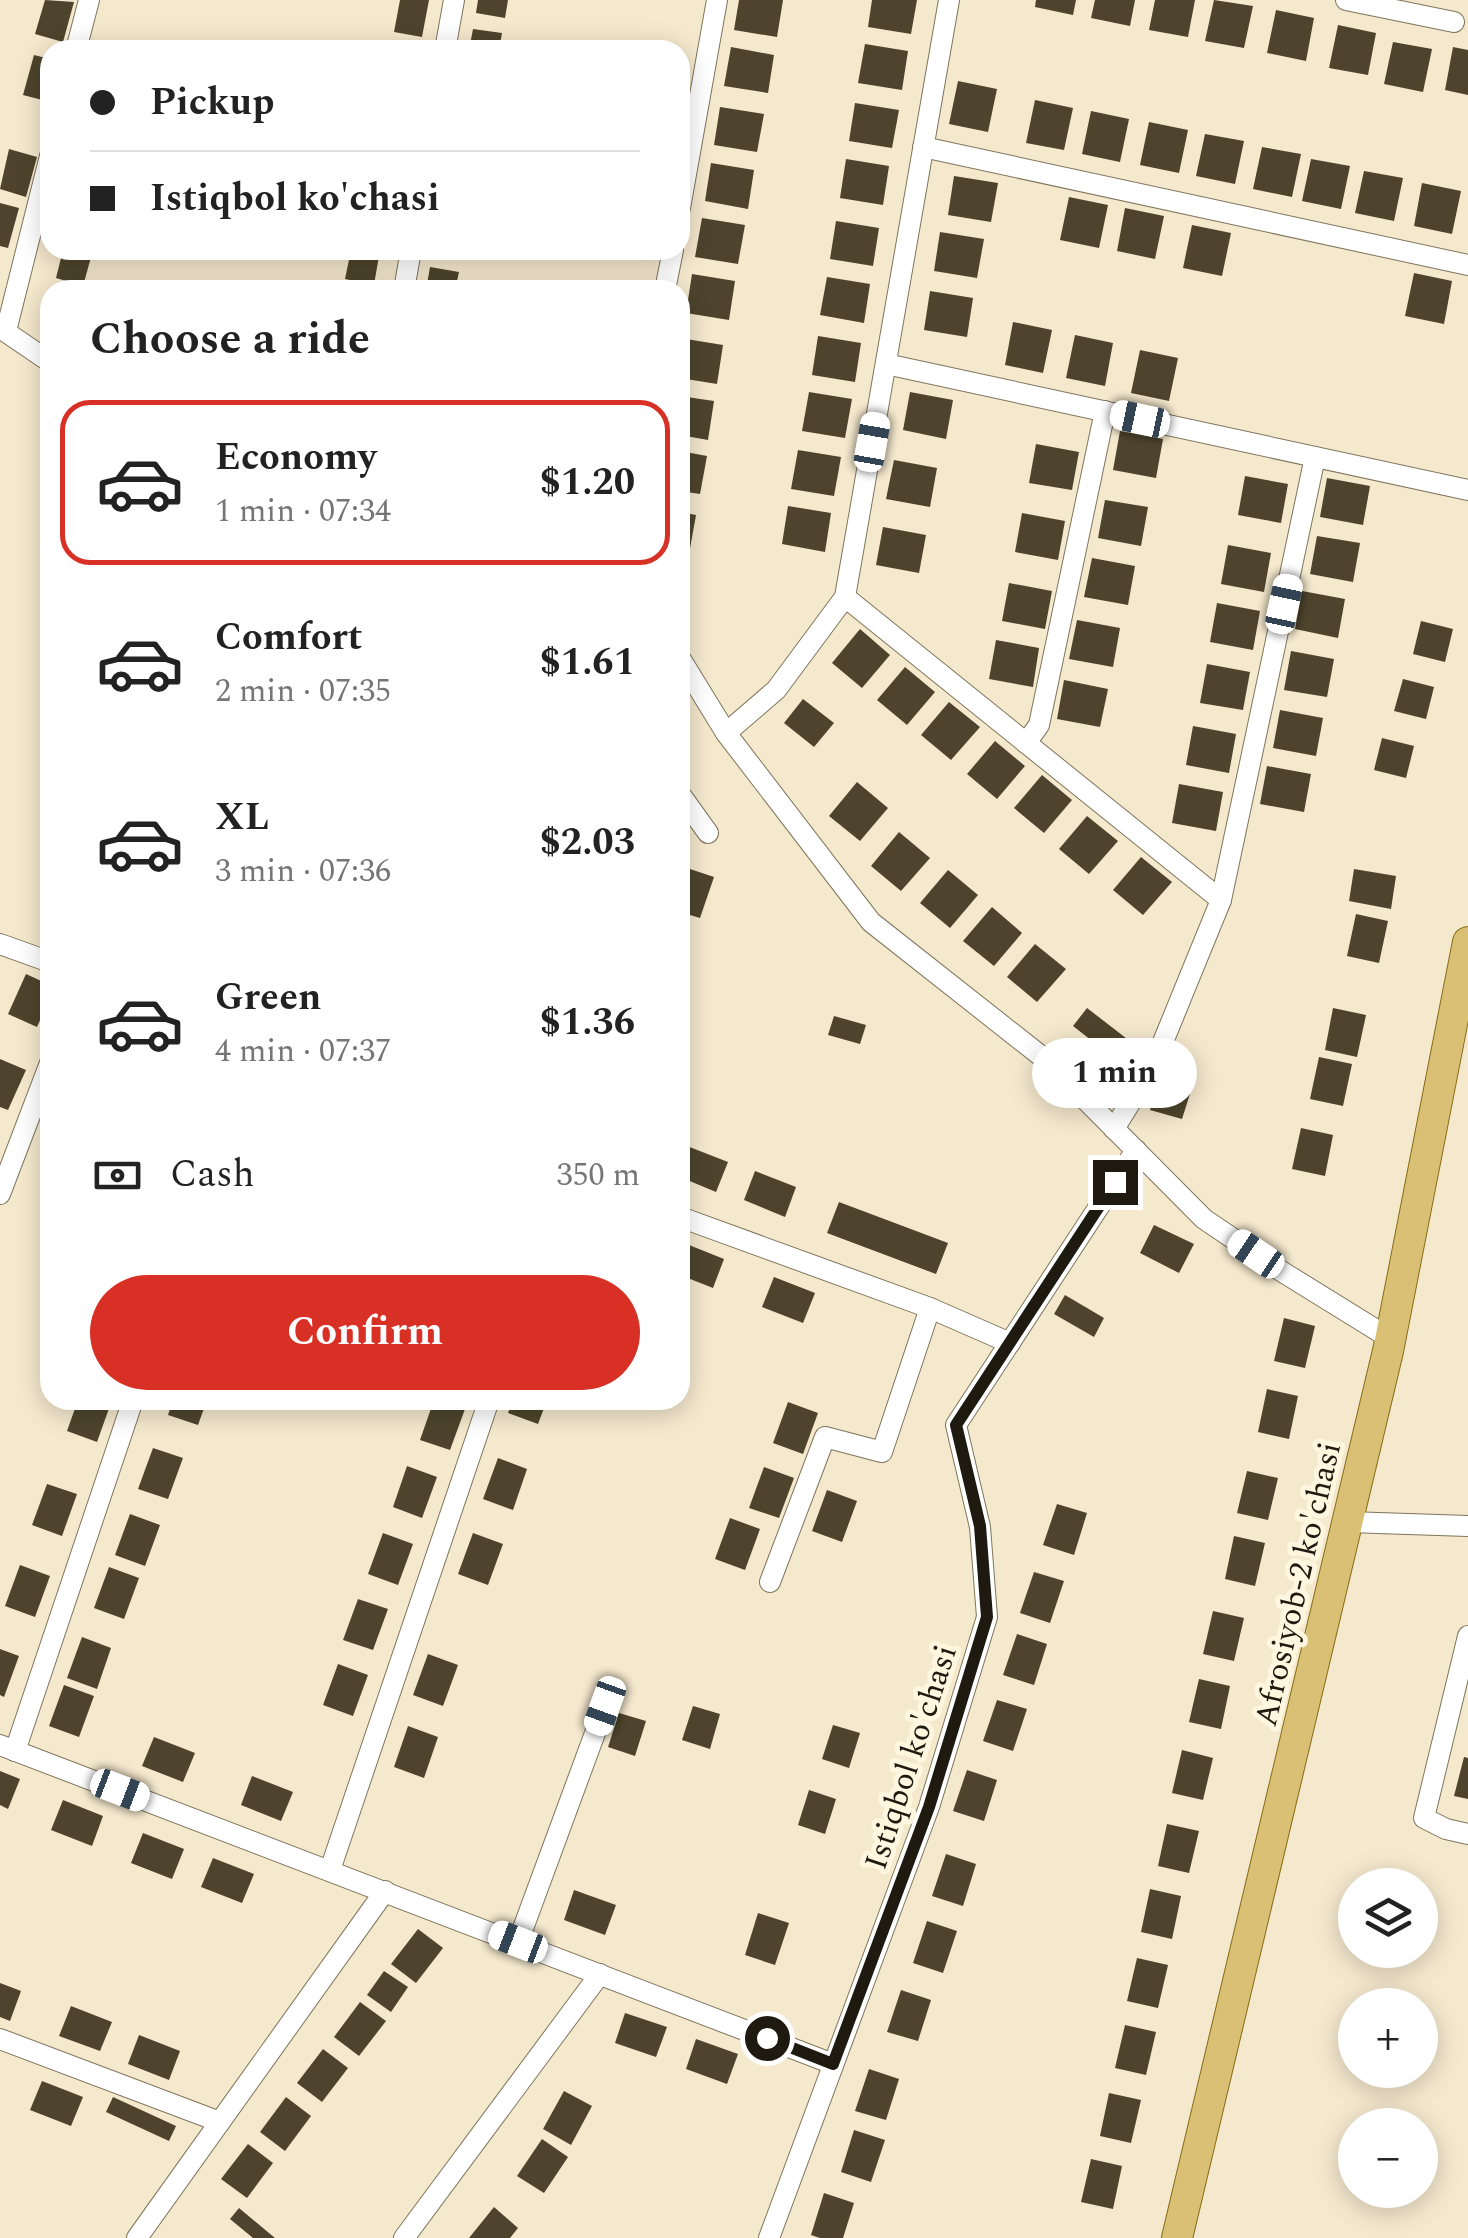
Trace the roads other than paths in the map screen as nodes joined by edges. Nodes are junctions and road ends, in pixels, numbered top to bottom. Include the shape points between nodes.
1 (89, 0) edge
2 (454, 0) edge
3 (717, 0) edge
4 (949, 0) edge
5 (1346, 0) edge
6 (1454, 22) dead end
7 (79, 40) edge
8 (447, 40) edge
9 (923, 148) junction
10 (690, 152) edge
11 (40, 193) edge
12 (1468, 265) edge
13 (3, 329) edge
14 (40, 355) edge
15 (886, 364) junction
16 (1105, 411) junction
17 (1315, 457) junction
18 (1468, 490) edge
19 (845, 597) junction
20 (690, 674) edge
21 (726, 733) junction
22 (1026, 743) junction
23 (690, 808) edge
24 (708, 833) dead end
25 (1220, 900) junction
26 (1468, 942) edge
27 (0, 944) edge
28 (40, 958) edge
29 (40, 1089) edge
30 (1114, 1129) junction
31 (1136, 1150) junction
32 (0, 1194) edge
33 (690, 1221) edge
34 (930, 1308) junction
35 (1391, 1339) junction
36 (1010, 1343) junction
37 (129, 1410) edge
38 (486, 1410) edge
39 (1348, 1522) junction
40 (1468, 1526) edge
41 (770, 1582) dead end
42 (1468, 1636) edge
43 (605, 1706) dead end
44 (8, 1748) edge
45 (1468, 1834) edge
46 (330, 1870) junction
47 (384, 1891) junction
48 (518, 1942) junction
49 (600, 1974) junction
50 (0, 2038) edge
51 (833, 2064) junction
52 (220, 2122) junction
53 (137, 2238) edge
54 (404, 2238) edge
55 (769, 2238) edge
56 (1177, 2238) edge

1 - 7 street
2 - 8 street
3 - 10 street
4 - 9 street
5 - 6 street
9 - 12 street
9 - 15 street
11 - 13 street
13 - 14 street
15 - 16 street
15 - 19 street
16 - 17 street
16 - 22 street via 1039,725
17 - 18 street
17 - 25 street
19 - 21 street via 776,690
19 - 22 street
20 - 21 street
21 - 30 street via 871,922 1046,1060
22 - 25 street
23 - 24 street
25 - 30 street via 1154,1064
26 - 35 main road, Afrosiyob-2 ko'chasi
27 - 28 street
29 - 32 street
30 - 31 street
31 - 35 street via 1204,1219
31 - 36 street, Istiqbol ko'chasi
33 - 34 street
34 - 36 street
34 - 41 street via 882,1452 825,1437
35 - 39 main road, Afrosiyob-2 ko'chasi
36 - 51 street, Istiqbol ko'chasi via 956,1425 980,1526 987,1617 929,1807
37 - 44 street
38 - 46 street
39 - 40 street
39 - 56 main road, Afrosiyob-2 ko'chasi
42 - 45 street via 1424,1818
43 - 48 street
44 - 46 street
46 - 47 street
47 - 48 street
47 - 52 street
48 - 49 street
49 - 51 street
49 - 54 street
50 - 52 street
51 - 55 street, Istiqbol ko'chasi
52 - 53 street

